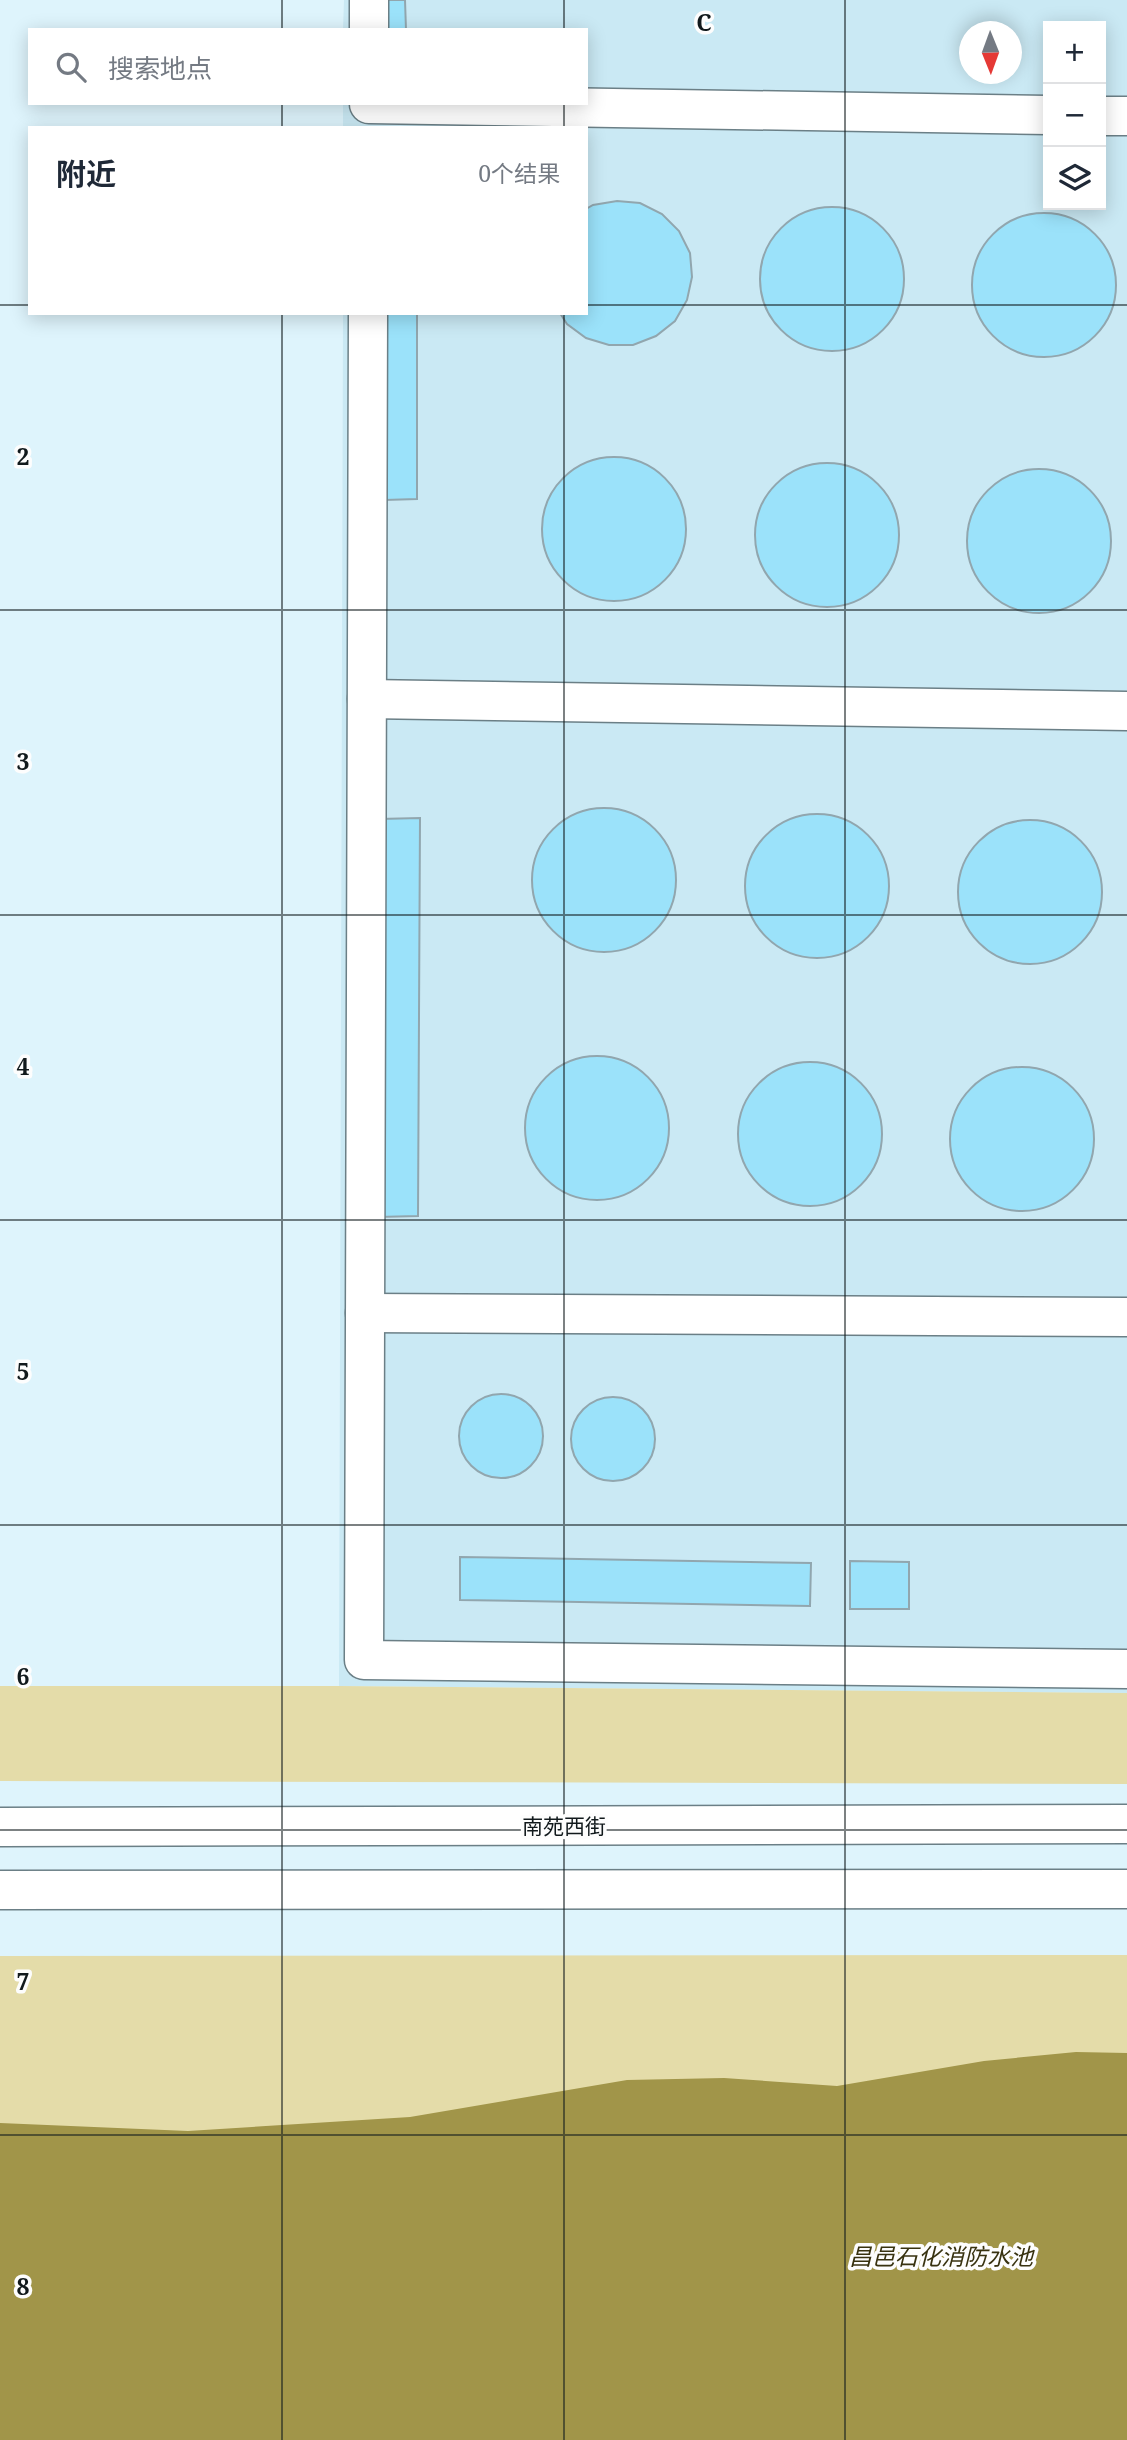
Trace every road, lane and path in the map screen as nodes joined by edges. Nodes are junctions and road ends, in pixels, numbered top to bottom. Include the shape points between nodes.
1 (369, 0) edge
2 (369, 28) edge
3 (369, 105) edge
4 (431, 105) edge
5 (1043, 115) edge
6 (1106, 116) edge
7 (1127, 116) edge
8 (369, 126) edge
9 (368, 315) edge
10 (367, 699) junction
11 (1127, 711) edge
12 (365, 1313) junction
13 (1127, 1317) edge
14 (1127, 1670) edge
15 (1127, 1825) edge
16 (0, 1827) edge
17 (1127, 1889) edge
18 (0, 1890) edge

1 - 2 main road
3 - 8 main road
4 - 5 main road
6 - 7 main road
9 - 10 main road
10 - 11 main road
10 - 12 main road
12 - 13 main road
12 - 14 main road via 364,1660
15 - 16 main road, 南苑西街
17 - 18 main road

